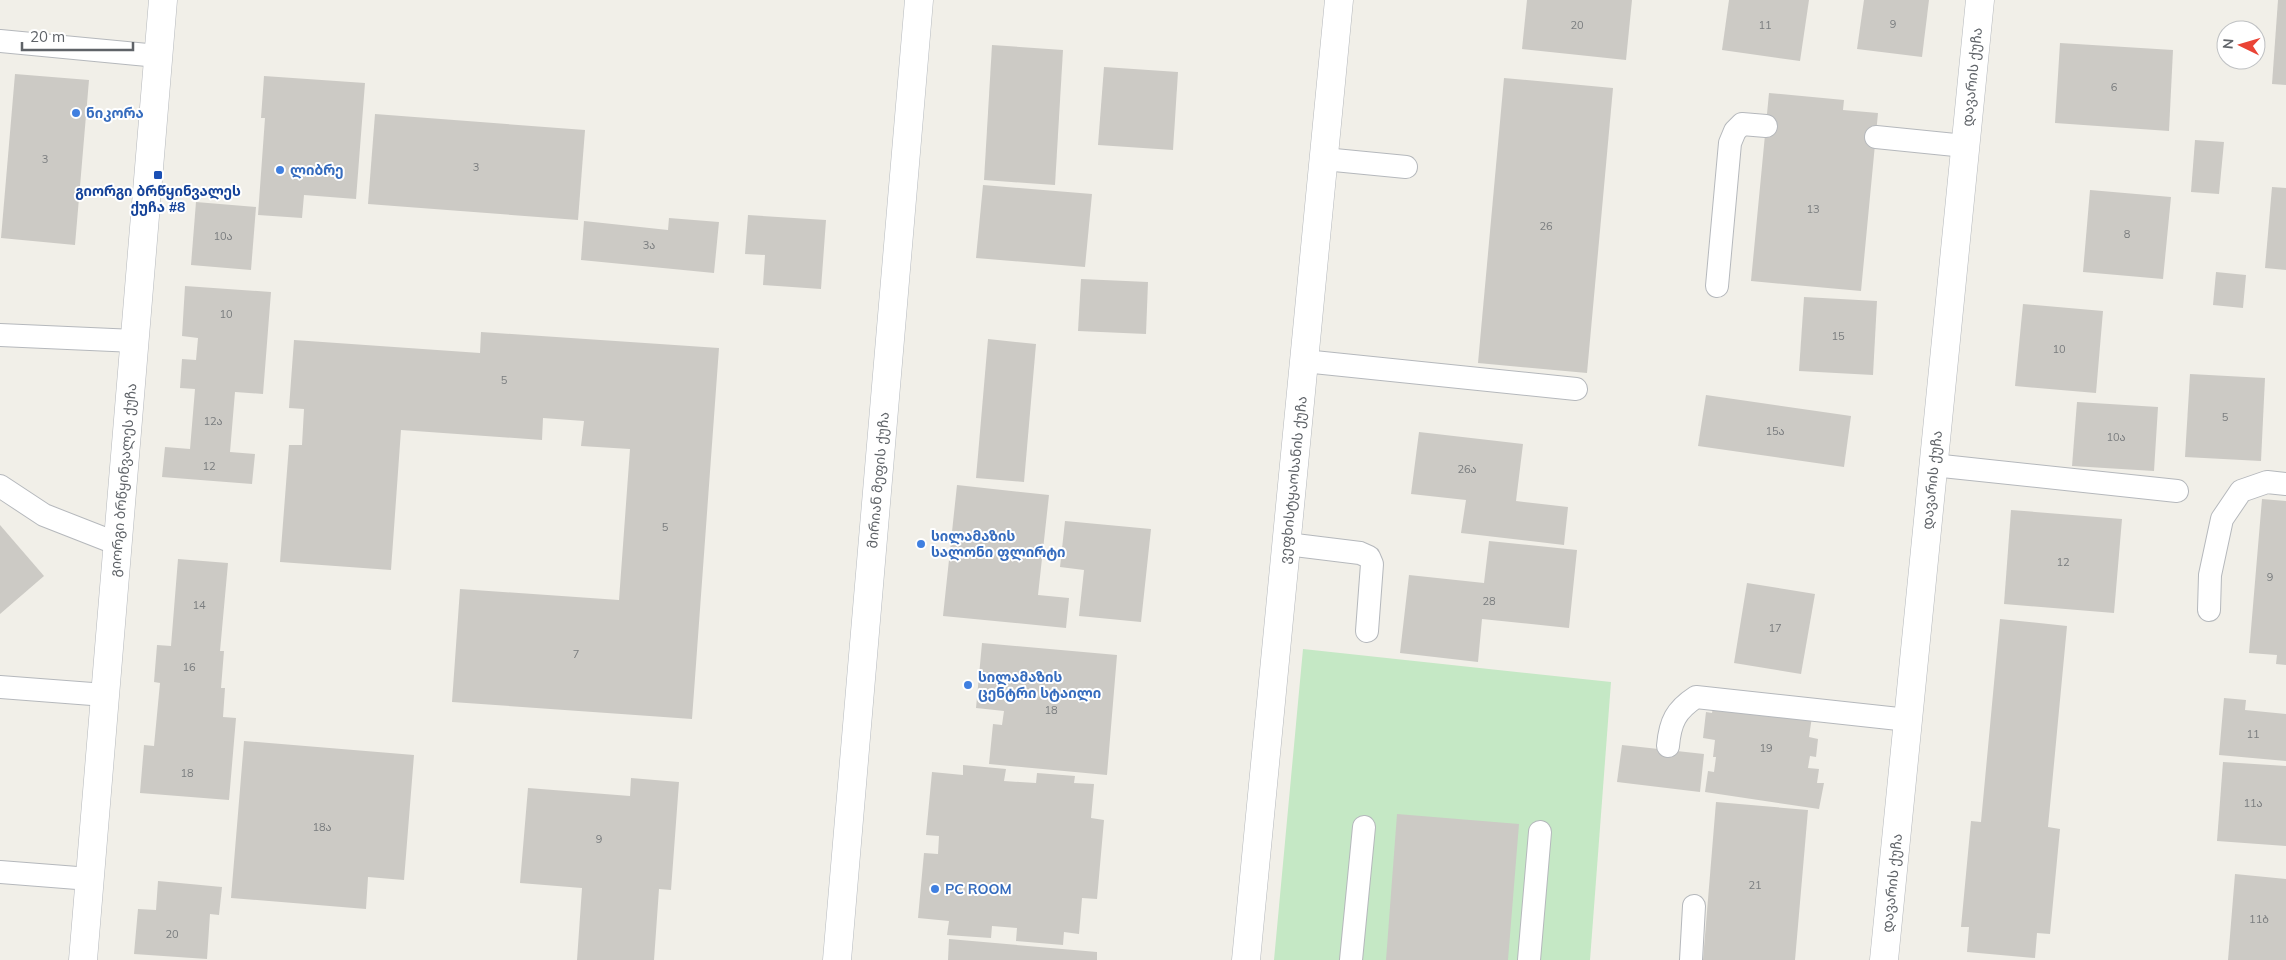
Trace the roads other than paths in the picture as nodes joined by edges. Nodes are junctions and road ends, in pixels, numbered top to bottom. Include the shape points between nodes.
1 (163, 0) edge
2 (919, 0) edge
3 (1339, 0) edge
4 (1980, 0) edge
5 (0, 41) edge
6 (158, 56) junction
7 (1766, 126) dead end
8 (1876, 137) dead end
9 (1965, 146) junction
10 (1324, 159) junction
11 (1406, 167) dead end
12 (1717, 286) dead end
13 (0, 335) edge
14 (134, 341) junction
15 (1304, 362) junction
16 (1576, 389) dead end
17 (1933, 465) junction
18 (2286, 484) edge
19 (0, 486) edge
20 (2176, 491) dead end
21 (118, 544) junction
22 (1286, 544) junction
23 (2209, 610) dead end
24 (1366, 632) dead end
25 (0, 687) edge
26 (105, 696) junction
27 (1908, 720) junction
28 (1668, 746) dead end
29 (1364, 827) dead end
30 (1540, 832) dead end
31 (0, 872) edge
32 (90, 879) junction
33 (1694, 906) dead end
34 (83, 960) edge
35 (837, 960) edge
36 (1246, 960) edge
37 (1351, 960) edge
38 (1528, 960) edge
39 (1691, 960) edge
40 (1884, 960) edge

1 - 6 street, გიორგი ბრწყინვალეს ქუჩა
2 - 35 street, მირიან მეფის ქუჩა
3 - 10 street, ვეფხისტყაოსანის ქუჩა
4 - 9 street, დავარის ქუჩა
5 - 6 lane
6 - 14 street, გიორგი ბრწყინვალეს ქუჩა
7 - 12 lane via 1742,124 1730,142
8 - 9 lane
9 - 17 street, დავარის ქუჩა
10 - 11 lane
10 - 15 street, ვეფხისტყაოსანის ქუჩა
13 - 14 lane
14 - 21 street, გიორგი ბრწყინვალეს ქუჩა
15 - 16 lane
15 - 22 street, ვეფხისტყაოსანის ქუჩა
17 - 20 lane
17 - 27 street, დავარის ქუჩა
18 - 23 lane via 2267,482 2241,491 2222,519 2210,575
19 - 21 lane via 44,515
21 - 26 street, გიორგი ბრწყინვალეს ქუჩა
22 - 24 lane via 1360,553 1369,557 1372,564
22 - 36 street, ვეფხისტყაოსანის ქუჩა
25 - 26 lane
26 - 32 street, გიორგი ბრწყინვალეს ქუჩა
27 - 28 lane via 1696,697 1681,707 1669,729
27 - 40 street, დავარის ქუჩა
29 - 37 lane
30 - 38 lane
31 - 32 lane
32 - 34 street, გიორგი ბრწყინვალეს ქუჩა
33 - 39 lane

